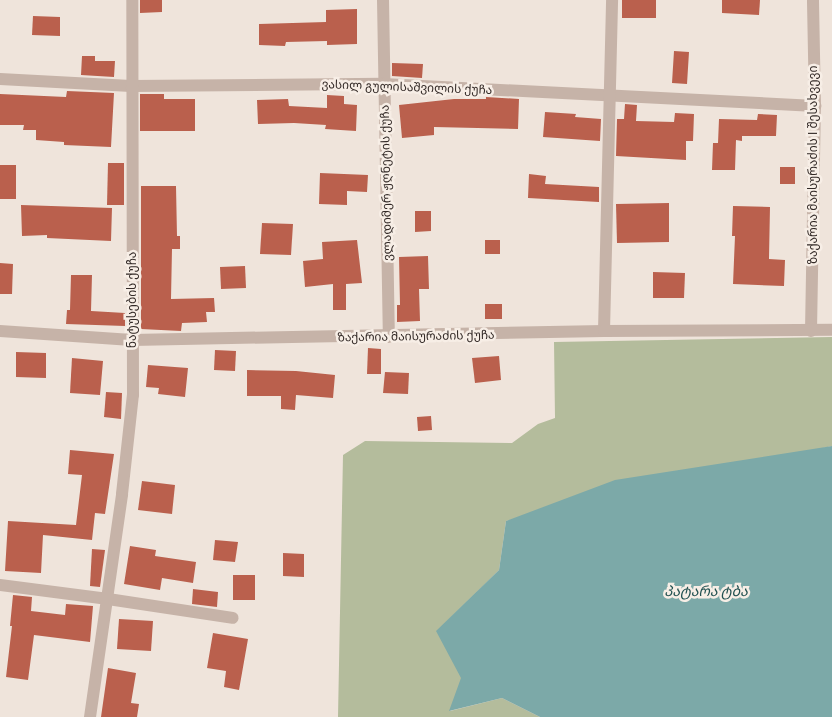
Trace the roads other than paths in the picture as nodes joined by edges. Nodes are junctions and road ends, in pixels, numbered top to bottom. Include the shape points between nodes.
1 (132, 0) edge
2 (383, 0) edge
3 (612, 0) edge
4 (813, 0) edge
5 (0, 78) edge
6 (383, 84) junction
7 (132, 86) junction
8 (609, 95) junction
9 (814, 106) junction
10 (832, 330) edge
11 (0, 331) edge
12 (604, 331) junction
13 (811, 331) junction
14 (389, 337) junction
15 (132, 340) junction
16 (0, 585) edge
17 (108, 599) junction
18 (233, 618) dead end
19 (90, 717) edge

1 - 7 street, ნატუსების ქუჩა
2 - 6 street, ვლადიმერ ჟღნეტის ქუჩა
3 - 8 street
4 - 9 street, ზაქარია მაისურაძის I შესახვევი
5 - 7 street, ვასილ გულისაშვილის ქუჩა
6 - 7 street, ვასილ გულისაშვილის ქუჩა
6 - 8 street, ვასილ გულისაშვილის ქუჩა
6 - 14 street, ვლადიმერ ჟღნეტის ქუჩა
7 - 15 street, ნატუსების ქუჩა
8 - 9 street, ვასილ გულისაშვილის ქუჩა
8 - 12 street
9 - 13 street, ზაქარია მაისურაძის I შესახვევი
10 - 13 street, ზაქარია მაისურაძის ქუჩა
11 - 15 street, ზაქარია მაისურაძის ქუჩა
12 - 13 street, ზაქარია მაისურაძის ქუჩა
12 - 14 street, ზაქარია მაისურაძის ქუჩა
14 - 15 street, ზაქარია მაისურაძის ქუჩა
15 - 17 street, ნატუსების ქუჩა via 133,395
16 - 17 street
17 - 18 street
17 - 19 street, ნატუსების ქუჩა

